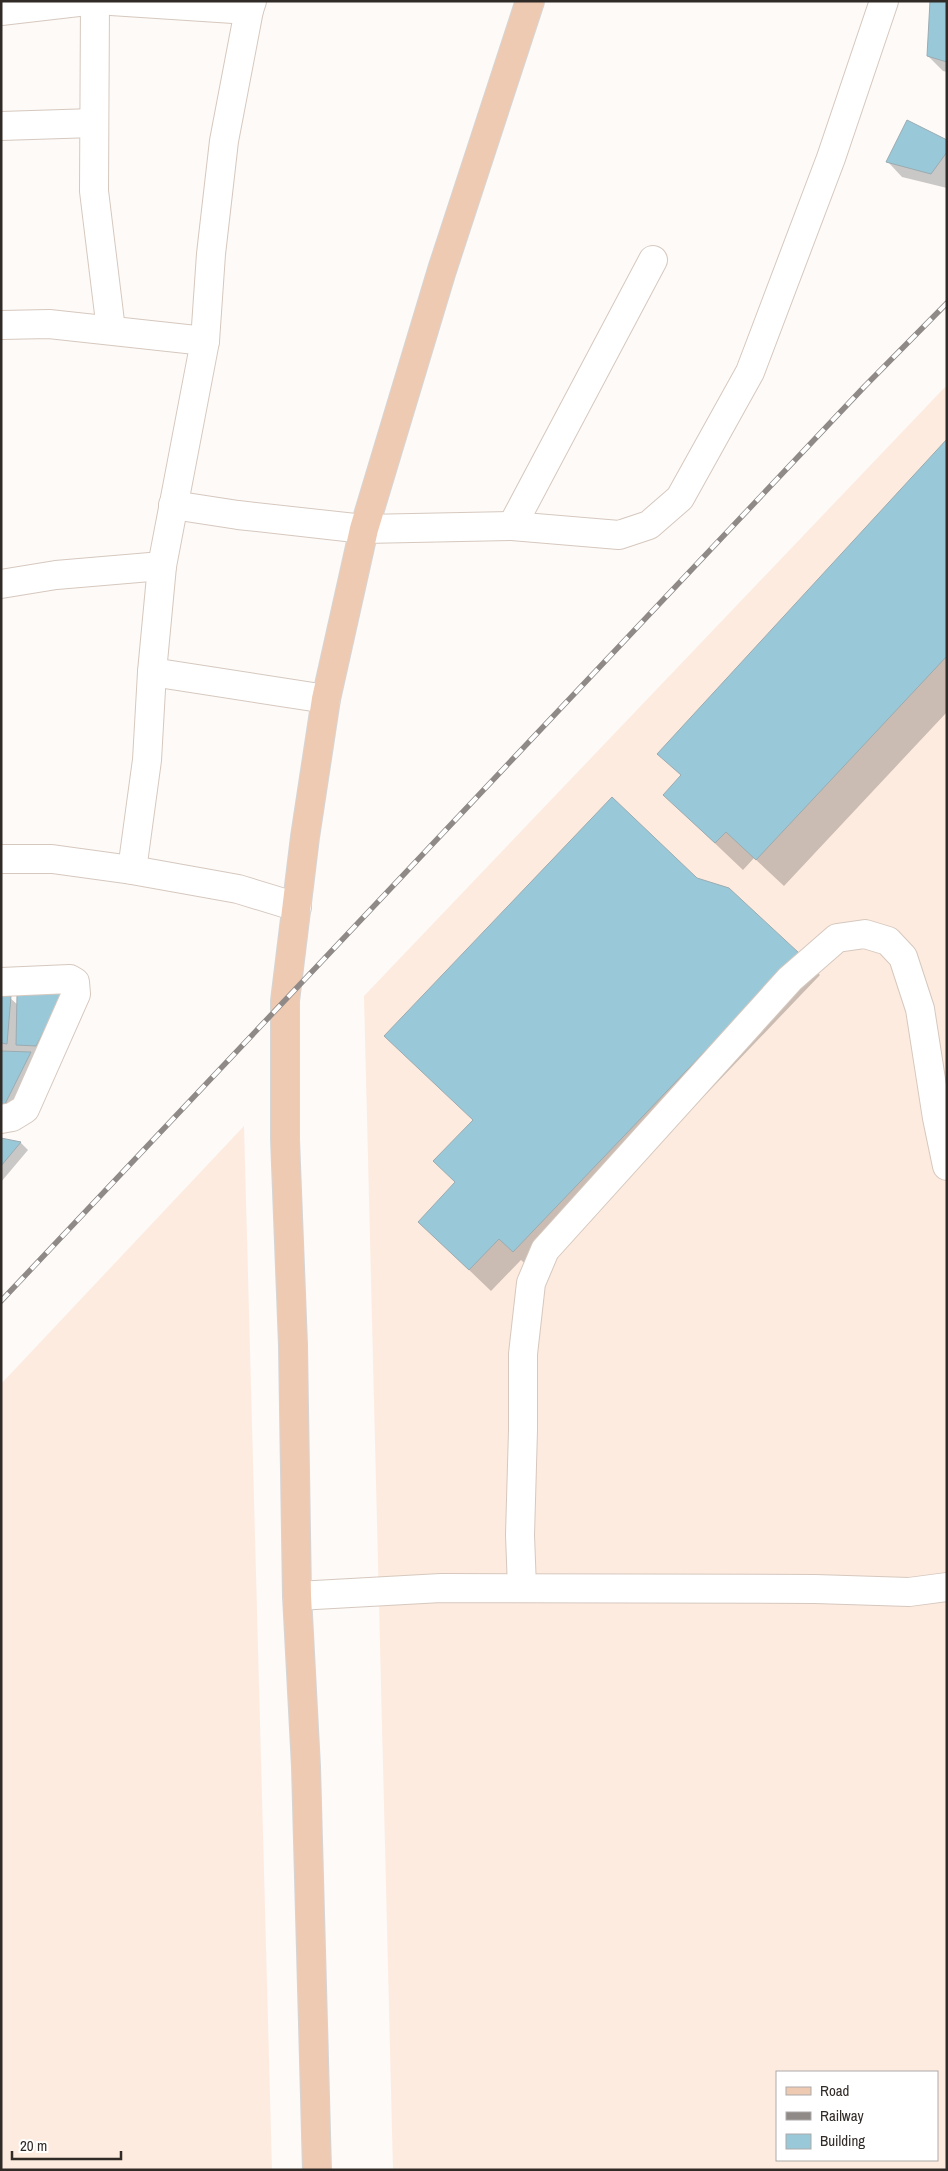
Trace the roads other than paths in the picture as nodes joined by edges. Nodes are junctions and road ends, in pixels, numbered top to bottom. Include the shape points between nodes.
1 (87, 1) edge
2 (95, 1) edge
3 (111, 1) edge
4 (530, 1) edge
5 (884, 1) edge
6 (59, 3) edge
7 (250, 6) edge
8 (1, 11) edge
9 (94, 123) junction
10 (1, 126) edge
11 (653, 260) dead end
12 (1, 325) edge
13 (111, 330) junction
14 (205, 341) junction
15 (173, 505) junction
16 (512, 526) junction
17 (364, 529) junction
18 (162, 566) junction
19 (1, 584) edge
20 (152, 672) junction
21 (326, 699) junction
22 (1, 859) edge
23 (132, 870) junction
24 (297, 907) junction
25 (1, 982) edge
26 (1, 1119) edge
27 (947, 1166) edge
28 (947, 1587) edge
29 (522, 1588) junction
30 (297, 1596) junction
31 (317, 2170) edge

1 - 6 street
2 - 9 street
3 - 7 street
4 - 17 main road via 442,270
5 - 16 street via 831,158 750,372 680,498 649,525 619,535
6 - 8 street
7 - 14 street via 224,141
9 - 10 street
9 - 13 street via 94,191
11 - 16 street
12 - 13 street via 50,324
13 - 14 street
14 - 15 street
15 - 17 street
15 - 18 street
16 - 17 street
17 - 21 main road
18 - 19 street via 56,575
18 - 20 street
20 - 21 street
20 - 23 street via 147,760
21 - 24 main road
22 - 23 street via 52,859
23 - 24 street via 238,889
24 - 30 main road via 286,1001 285,1139 294,1345
25 - 26 street via 70,979 77,986 25,1109
27 - 29 street via 936,1118 920,1009 903,957 888,942 865,934 837,938 790,979 545,1250 531,1283 524,1354
28 - 29 street via 909,1592
29 - 30 street via 441,1588
30 - 31 main road via 306,1777

